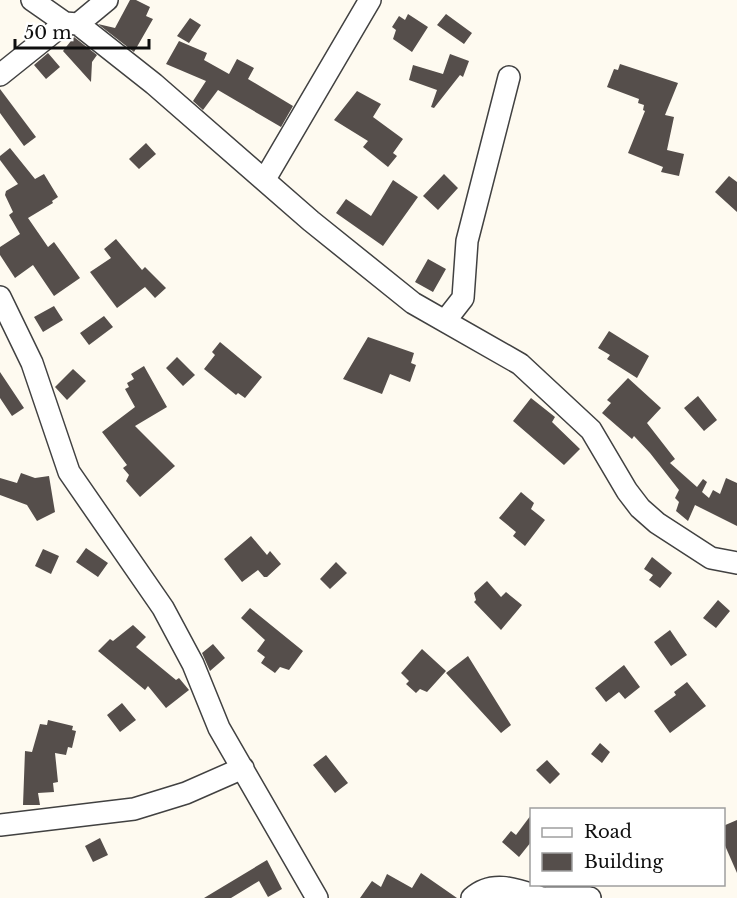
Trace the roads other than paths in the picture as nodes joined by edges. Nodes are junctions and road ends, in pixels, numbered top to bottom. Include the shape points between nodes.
1 (32, 0) edge
2 (107, 0) edge
3 (370, 0) edge
4 (71, 23) junction
5 (0, 75) edge
6 (509, 77) dead end
7 (265, 179) junction
8 (0, 297) edge
9 (445, 321) junction
10 (737, 563) edge
11 (243, 768) junction
12 (0, 825) edge
13 (317, 898) edge
14 (472, 898) edge
15 (544, 898) edge
16 (590, 898) edge

1 - 4 street
2 - 4 street
3 - 7 street
4 - 5 street
4 - 7 street
6 - 9 street via 466,241 463,298
7 - 9 street via 310,221 413,303
8 - 11 street via 32,363 69,472 163,608 219,728
9 - 10 street via 520,364 572,411 591,430 627,491 657,523 711,558
11 - 12 street via 186,793 134,809
11 - 13 street
14 - 15 street via 482,888 507,887
15 - 16 street

